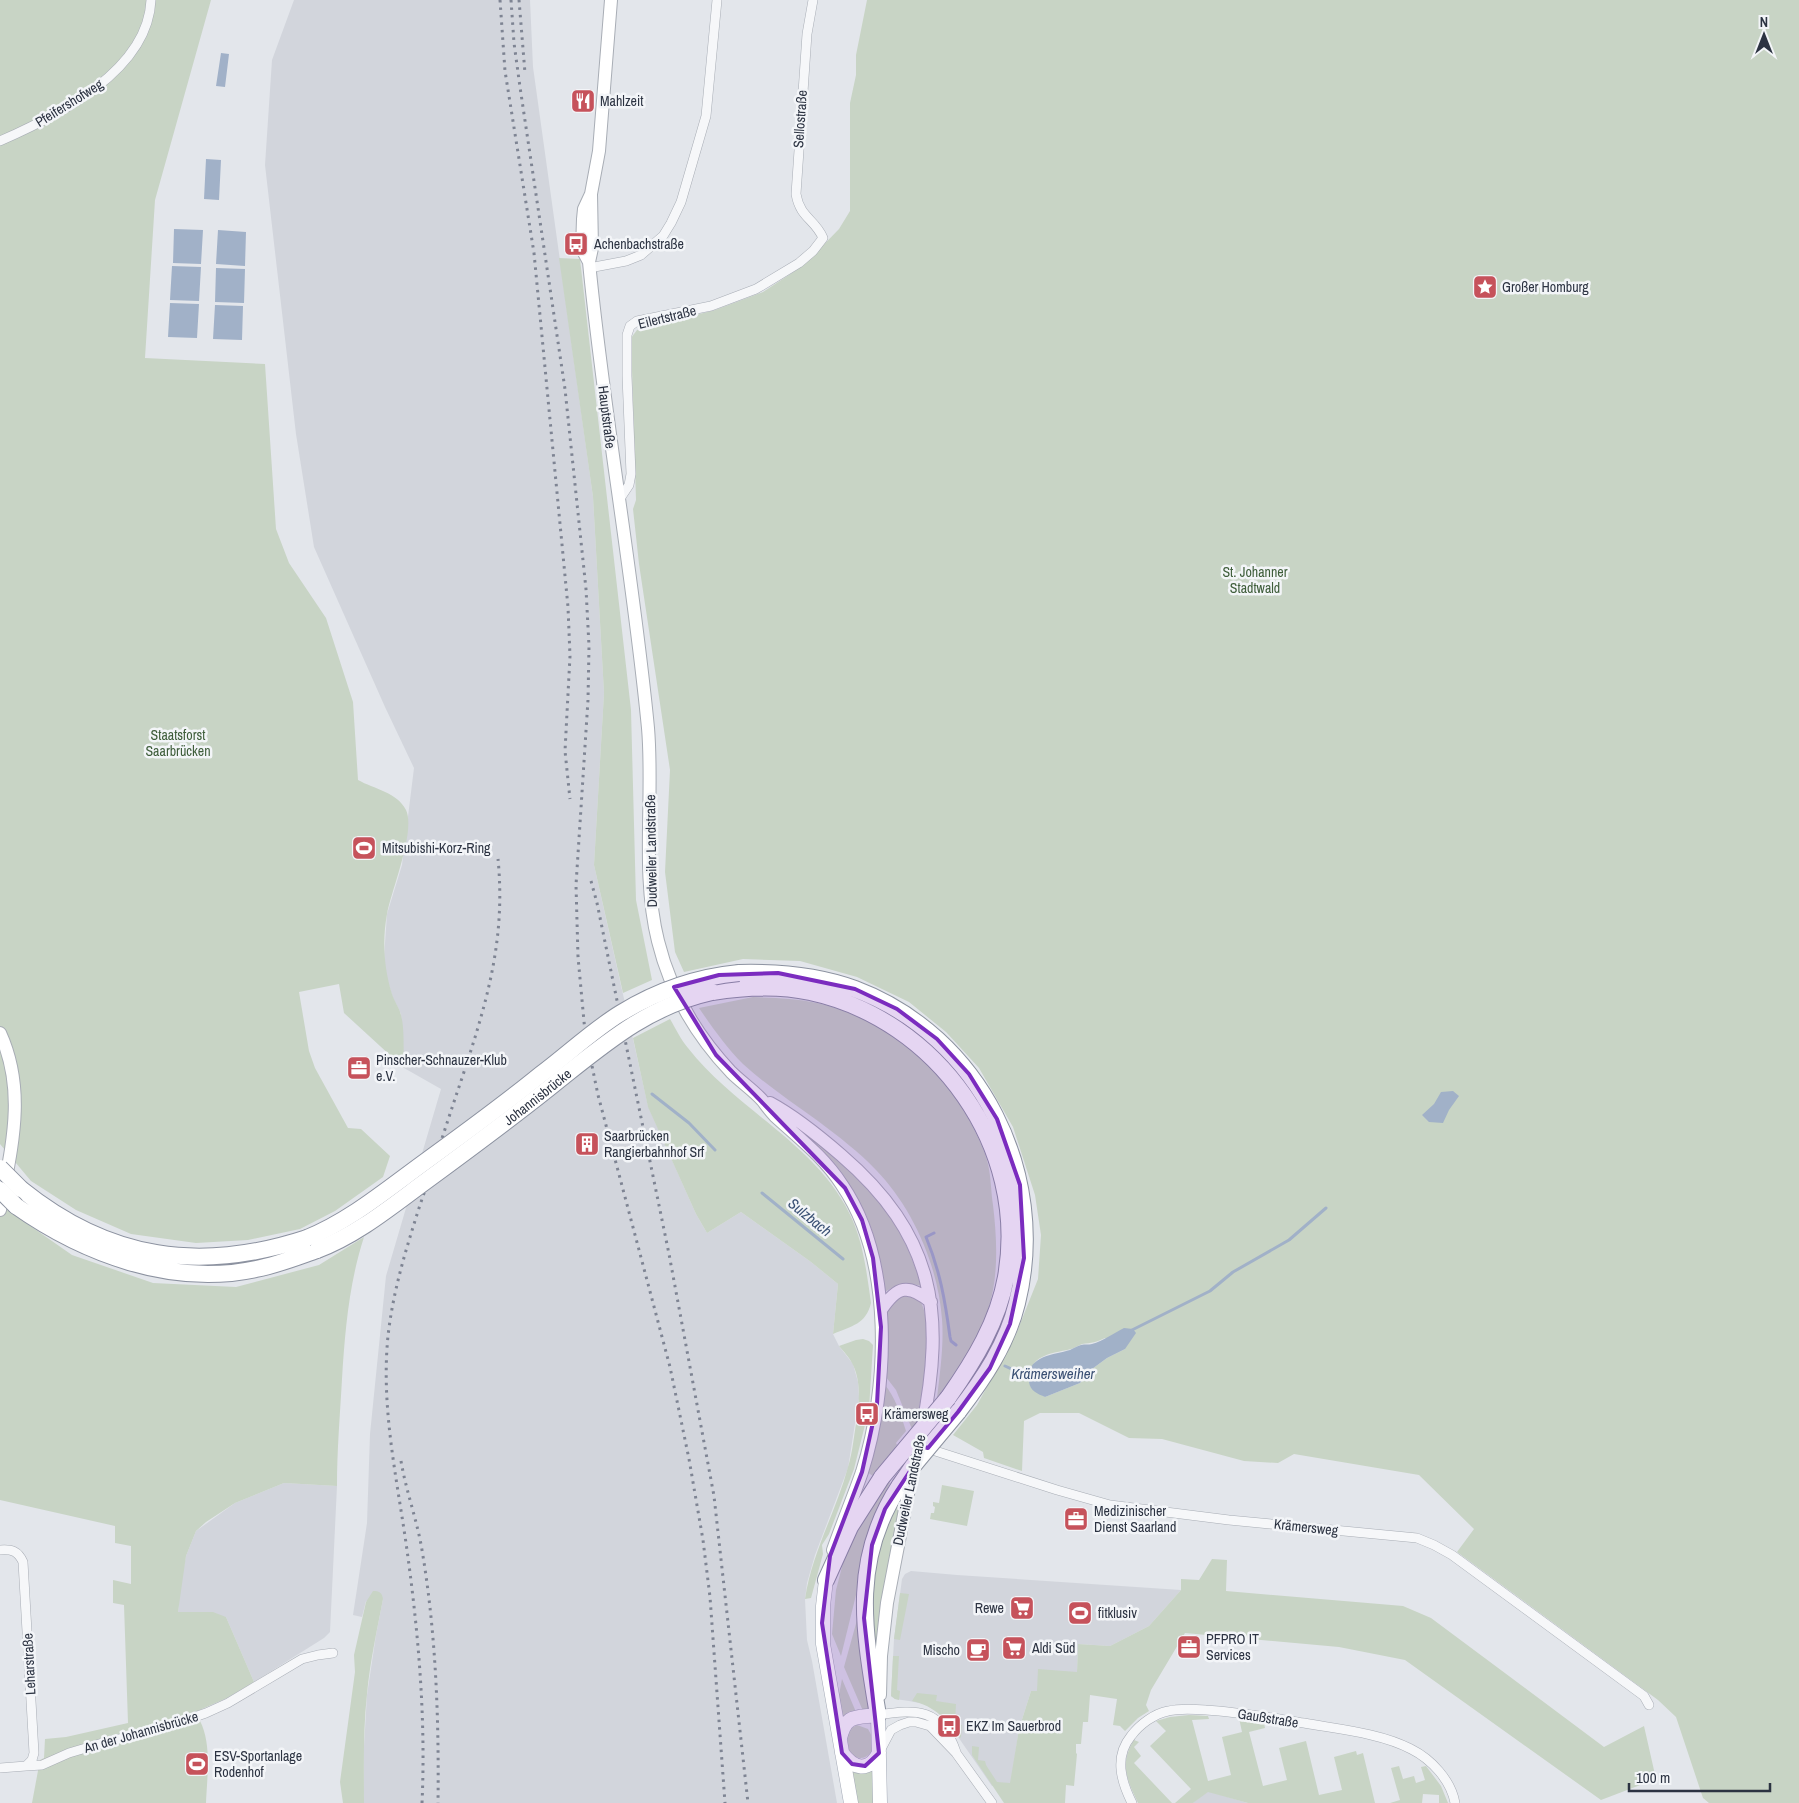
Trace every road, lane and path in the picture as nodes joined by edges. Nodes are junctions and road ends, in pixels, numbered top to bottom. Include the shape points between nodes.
1 (151, 0) edge
2 (611, 0) edge
3 (717, 0) edge
4 (813, 0) edge
5 (0, 141) edge
6 (820, 230) joint
7 (589, 265) junction
8 (619, 500) junction
9 (628, 572) joint
10 (0, 1033) edge
11 (760, 1098) junction
12 (0, 1168) edge
13 (0, 1190) edge
14 (0, 1210) edge
15 (312, 1244) junction
16 (931, 1302) junction
17 (881, 1310) junction
18 (918, 1446) junction
19 (0, 1550) edge
20 (826, 1580) junction
21 (333, 1653) dead end
22 (1649, 1705) dead end
23 (878, 1715) junction
24 (841, 1746) junction
25 (879, 1753) junction
26 (956, 1753) junction
27 (26, 1766) junction
28 (0, 1768) edge
29 (851, 1803) edge
30 (880, 1803) edge
31 (992, 1803) edge
32 (1132, 1803) edge
33 (1455, 1803) edge

1 - 5 street, Pfeifershofweg via 143,33 130,56 111,76 89,93
2 - 7 main road, Hauptstraße via 599,152 591,194 592,248
3 - 7 street via 706,116 675,216 663,236 641,255 626,261
4 - 6 street, Sellostraße via 807,34 796,194 801,210
6 - 8 street, Eilertstraße via 823,238 813,251 756,289 711,306 630,326 627,334 627,376 631,474 629,485
7 - 8 main road, Hauptstraße
8 - 9 main road, Hauptstraße
9 - 11 main road, Dudweiler Landstraße via 649,749 650,896 658,944 677,995 692,1022 716,1055
10 - 14 main road via 12,1064 16,1106
11 - 16 main road, Dudweiler Landstraße via 802,1123 830,1145 886,1200 918,1255
11 - 17 main road, Dudweiler Landstraße via 834,1172 854,1204 873,1258
12 - 15 highway, bridge via 42,1206 83,1230 154,1253 221,1257
13 - 15 highway, bridge via 16,1206 74,1241 109,1256 148,1267 188,1273 247,1270 286,1261
15 - 20 highway, Johannisbrücke, bridge via 358,1230 522,1110 629,1026 656,1011 703,994 740,988 774,988 830,998 875,1016 896,1029 927,1053 982,1123 993,1148 1007,1198 1009,1251 1006,1277 996,1314 963,1377 882,1477 850,1527
15 - 23 highway, Johannisbrücke, bridge via 321,1232 350,1216 512,1098 620,1013 675,987 739,973 778,973 828,981 855,989 897,1009 937,1039 985,1097 1015,1163 1025,1226 1024,1258 1017,1303 990,1368 913,1466 885,1509 877,1528 865,1582 864,1618
16 - 17 main road via 919,1292 906,1288 895,1293
16 - 18 main road, Dudweiler Landstraße via 930,1377
17 - 20 main road, Dudweiler Landstraße via 881,1362 874,1425 862,1472 830,1556
18 - 22 street, Krämersweg via 1110,1505 1416,1538 1452,1555 1644,1696
18 - 23 main road, Dudweiler Landstraße via 887,1603
19 - 27 street, Leharstraße via 11,1549 20,1555 23,1562 34,1742 32,1760
20 - 24 main road, Dudweiler Landstraße via 823,1644
21 - 27 street, An der Johannisbrücke via 302,1660 206,1713 69,1753 42,1765
23 - 24 main road via 847,1721 843,1725
23 - 25 main road, Dudweiler Landstraße
23 - 26 street via 910,1711 931,1717 947,1733
24 - 25 main road via 856,1766 871,1764
24 - 29 main road, Dudweiler Landstraße
25 - 26 street via 891,1730 909,1722 930,1726
25 - 30 main road, Dudweiler Landstraße
26 - 31 street
27 - 28 street
32 - 33 street, Gaußstraße via 1120,1770 1129,1738 1143,1723 1159,1714 1194,1709 1268,1717 1399,1743 1420,1754 1437,1769 1450,1788

